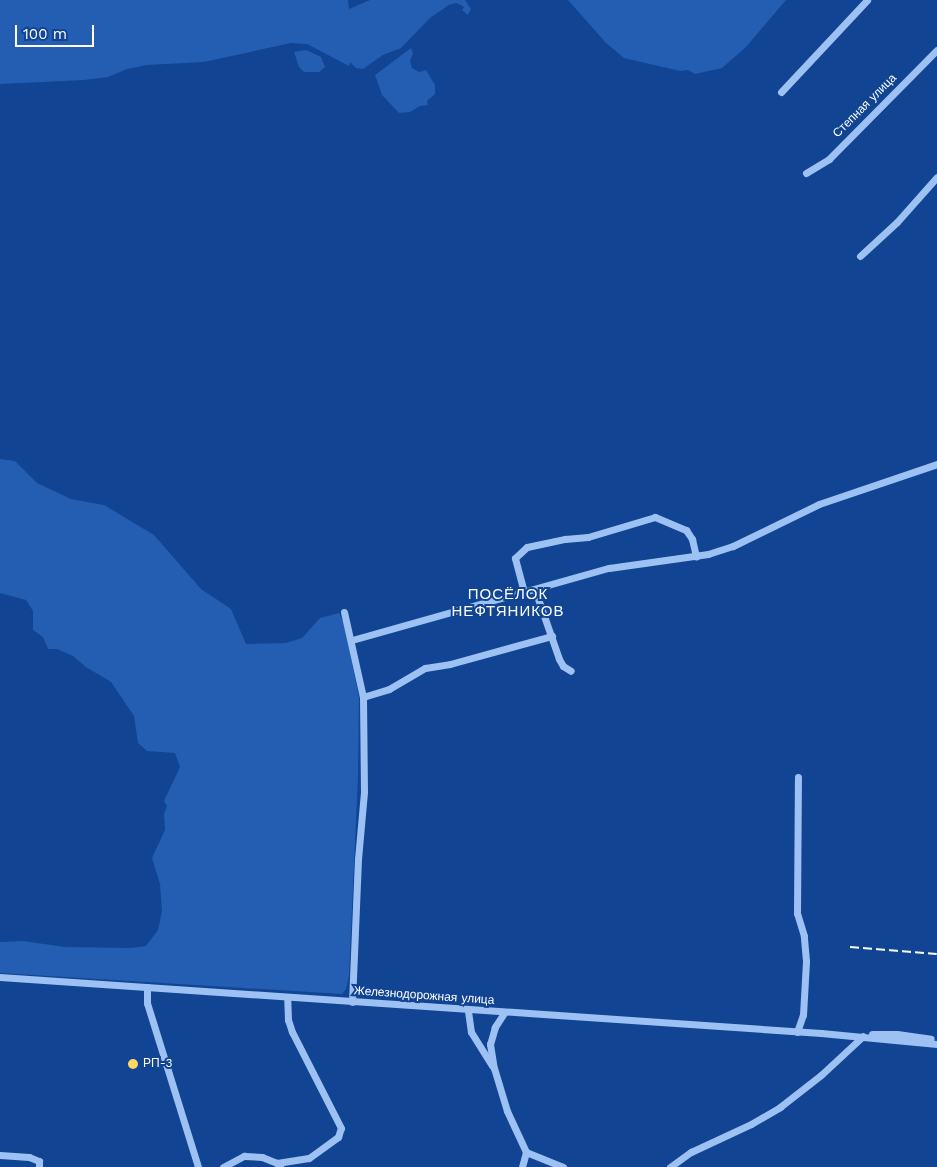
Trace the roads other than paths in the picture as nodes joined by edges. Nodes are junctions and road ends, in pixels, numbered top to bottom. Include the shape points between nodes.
1 (867, 0) edge
2 (937, 50) edge
3 (781, 92) dead end
4 (806, 173) dead end
5 (937, 177) edge
6 (860, 256) dead end
7 (937, 464) edge
8 (696, 557) junction
9 (535, 590) junction
10 (524, 592) junction
11 (344, 612) dead end
12 (552, 636) junction
13 (352, 640) junction
14 (570, 671) dead end
15 (363, 696) junction
16 (798, 777) dead end
17 (0, 978) edge
18 (147, 987) junction
19 (287, 997) junction
20 (352, 1002) junction
21 (468, 1010) junction
22 (504, 1013) junction
23 (797, 1032) junction
24 (864, 1036) junction
25 (937, 1040) edge
26 (490, 1044) junction
27 (937, 1044) edge
28 (481, 1049) junction
29 (494, 1068) junction
30 (526, 1152) junction
31 (0, 1155) edge
32 (279, 1165) edge
33 (39, 1167) edge
34 (198, 1167) edge
35 (223, 1167) edge
36 (522, 1167) edge
37 (564, 1167) edge
38 (670, 1167) edge

1 - 3 street
2 - 4 street, Степная улица via 829,159
5 - 6 street via 897,222
7 - 8 street via 819,504 733,546
8 - 9 street via 609,568
8 - 10 street via 692,539 686,530 655,517 588,537 527,547 515,558
9 - 10 street
9 - 12 street
10 - 13 street
11 - 13 street
12 - 14 street via 559,659
12 - 15 street via 418,670 389,689
13 - 15 street
15 - 20 street via 364,792
16 - 23 street via 797,913 804,936 806,961 803,1016
17 - 18 street, Железнодорожная улица
18 - 19 street, Железнодорожная улица
18 - 34 street via 147,1003
19 - 20 street, Железнодорожная улица
19 - 32 street via 292,1032 341,1128 338,1137 309,1158
20 - 21 street, Железнодорожная улица
21 - 22 street, Железнодорожная улица
21 - 28 street via 471,1032
22 - 23 street, Железнодорожная улица
22 - 26 street
23 - 24 street, Железнодорожная улица
24 - 25 street, Железнодорожная улица via 897,1034
24 - 27 street, Железнодорожная улица
24 - 38 street via 780,1106
26 - 28 street
26 - 29 street
28 - 29 street
29 - 30 street via 507,1111
30 - 36 street
30 - 37 street
31 - 33 street via 29,1156 39,1161
32 - 35 street via 262,1157 244,1156

